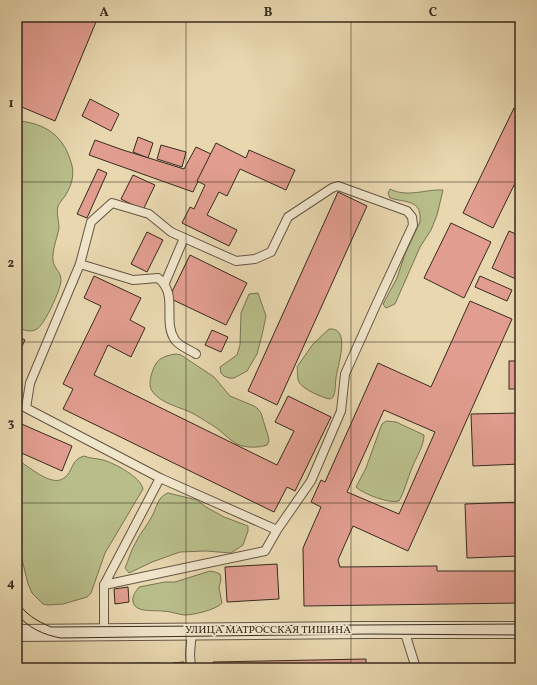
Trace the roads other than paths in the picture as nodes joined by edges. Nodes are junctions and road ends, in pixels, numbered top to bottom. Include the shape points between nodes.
1 (184, 238) junction
2 (80, 264) junction
3 (165, 283) junction
4 (196, 354) dead end
5 (160, 478) junction
6 (277, 530) junction
7 (104, 585) junction
8 (17, 630) edge
9 (404, 630) junction
10 (520, 630) edge
11 (192, 631) junction
12 (104, 632) junction
13 (17, 633) edge
14 (191, 668) edge
15 (416, 668) edge

1 - 2 lane via 171,232 149,214 112,203 92,222
1 - 3 lane
1 - 6 lane via 236,261 255,259 271,252 288,217 338,186 407,211 412,217 413,225 345,374 342,411 311,481
2 - 3 lane via 133,280 158,278
2 - 5 lane via 30,383 26,408
3 - 4 lane via 171,333 176,342
5 - 6 lane
5 - 7 lane
6 - 7 lane via 265,551
7 - 12 lane
8 - 13 lane
9 - 10 street, УЛИЦА МАТРОССКАЯ ТИШИНА
9 - 11 street, УЛИЦА МАТРОССКАЯ ТИШИНА
9 - 15 lane
11 - 12 street, УЛИЦА МАТРОССКАЯ ТИШИНА
11 - 14 lane
12 - 13 street, УЛИЦА МАТРОССКАЯ ТИШИНА

